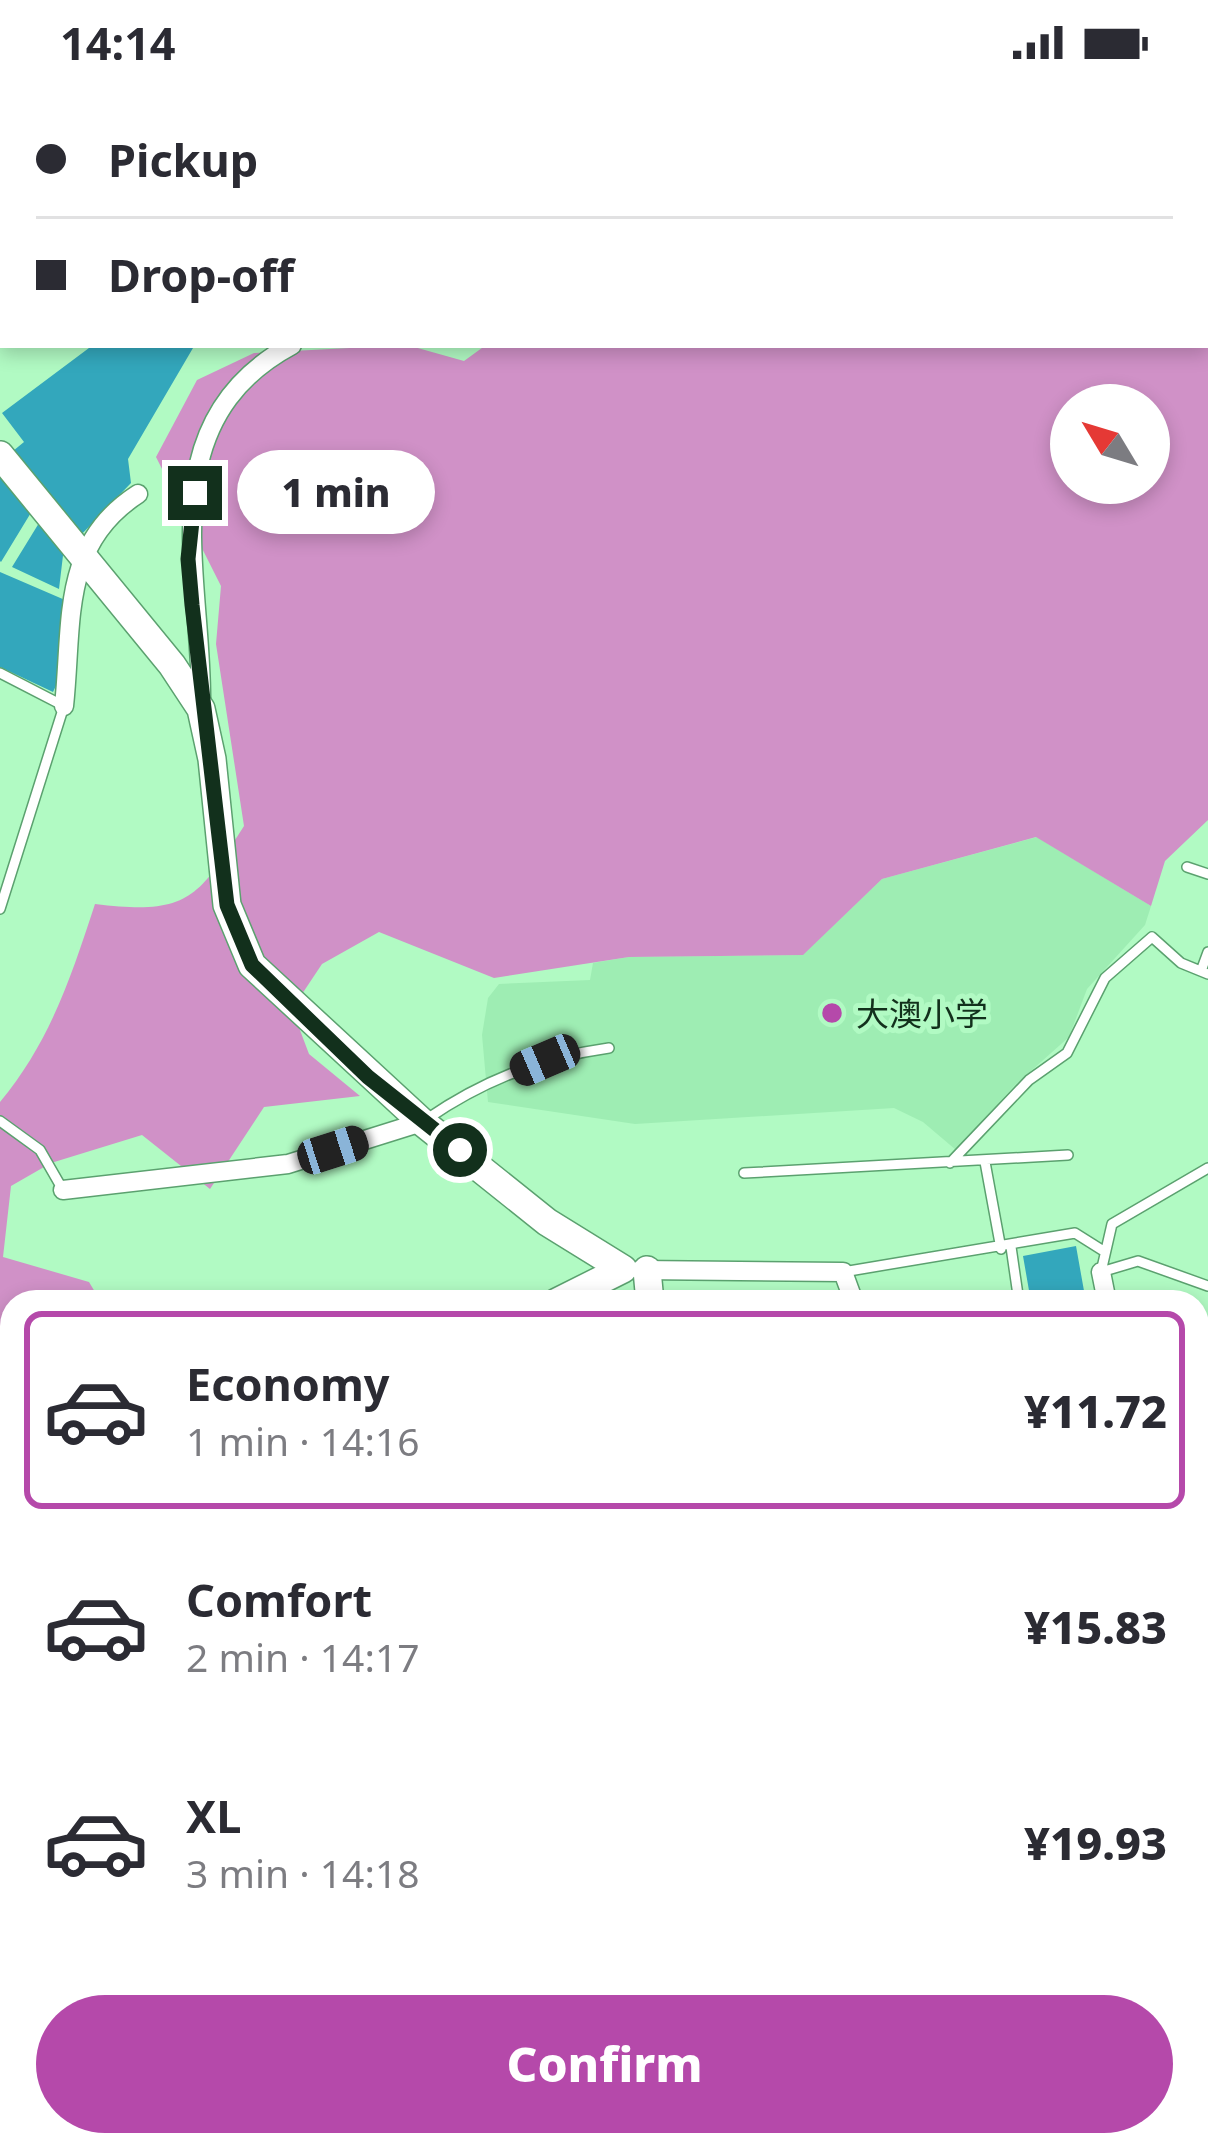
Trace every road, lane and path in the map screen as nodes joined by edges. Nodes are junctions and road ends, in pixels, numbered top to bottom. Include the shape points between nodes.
1 (286, 348) edge
2 (0, 455) edge
3 (138, 494) dead end
4 (80, 556) junction
5 (0, 674) edge
6 (64, 706) junction
7 (201, 709) junction
8 (1186, 867) dead end
9 (1208, 874) edge
10 (0, 909) edge
11 (1208, 952) edge
12 (1204, 972) edge
13 (609, 1048) dead end
14 (0, 1121) edge
15 (422, 1122) junction
16 (1068, 1155) dead end
17 (985, 1162) junction
18 (950, 1163) junction
19 (1208, 1168) edge
20 (744, 1173) dead end
21 (63, 1190) joint
22 (1006, 1248) junction
23 (1102, 1250) junction
24 (635, 1270) junction
25 (843, 1272) junction
26 (1101, 1272) junction
27 (1208, 1286) edge
28 (586, 1290) edge
29 (644, 1290) edge
30 (850, 1290) edge
31 (1015, 1290) edge
32 (1105, 1290) edge

1 - 7 street via 226,398 199,460 188,559
2 - 4 main road
3 - 4 street via 112,510
4 - 6 street
4 - 7 main road
5 - 6 lane
6 - 10 lane
7 - 15 main road via 227,905 252,965
8 - 9 lane
11 - 12 lane
12 - 18 lane via 1152,937 1106,978 1067,1053 1029,1080
13 - 15 lane via 545,1060 466,1092
14 - 21 lane via 40,1150
15 - 21 street via 288,1164
15 - 24 main road via 547,1222
16 - 17 lane
17 - 18 lane
17 - 22 lane
18 - 20 lane
19 - 23 lane via 1112,1224
22 - 23 lane via 1075,1233
22 - 25 lane
22 - 31 lane
23 - 26 lane
24 - 25 street
24 - 28 main road
24 - 29 main road
25 - 30 street
26 - 27 lane via 1138,1262
26 - 32 street

